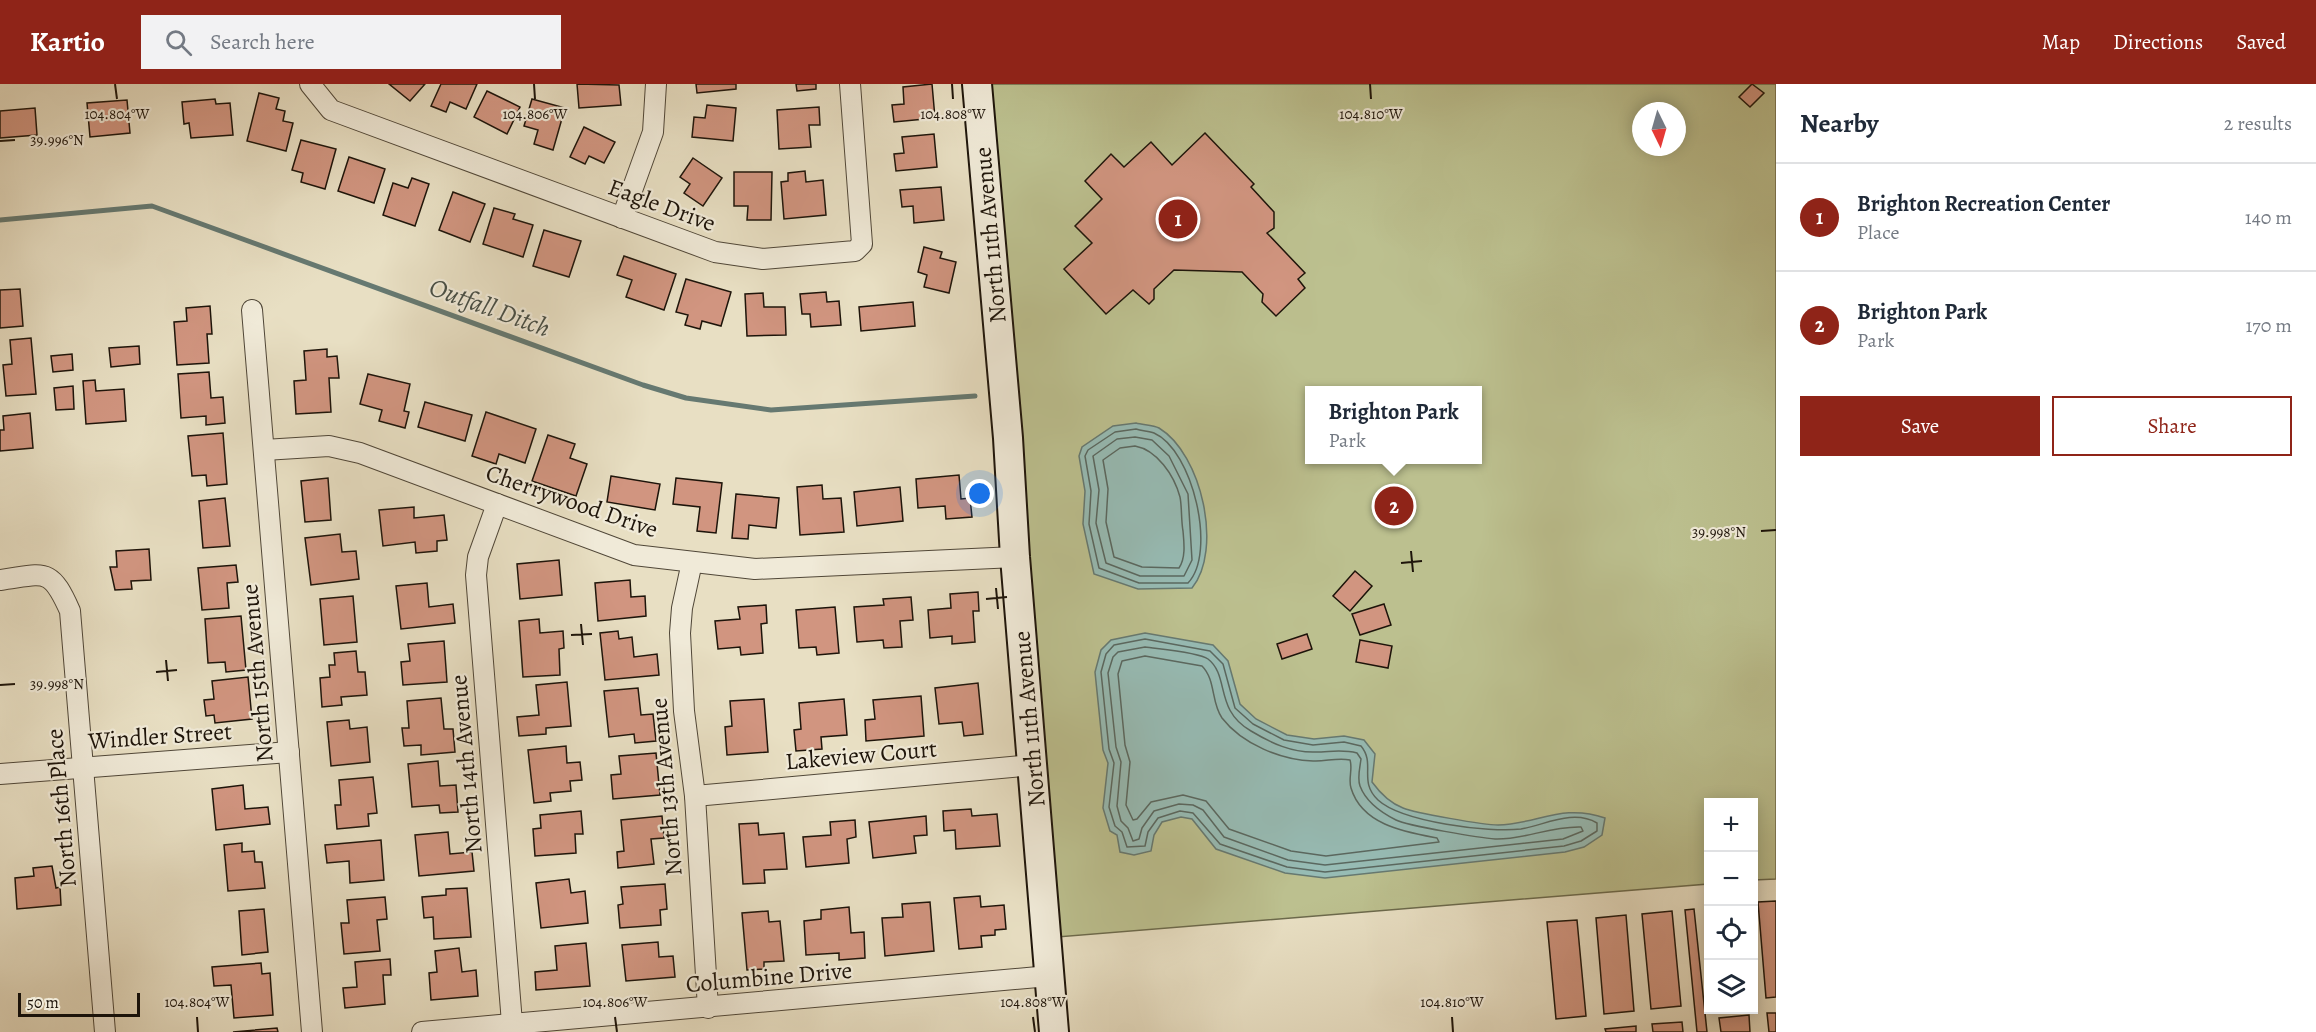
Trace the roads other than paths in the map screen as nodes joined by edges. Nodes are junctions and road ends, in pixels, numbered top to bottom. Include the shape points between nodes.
1 (310, 84) edge
2 (656, 84) edge
3 (850, 84) edge
4 (976, 84) edge
5 (622, 218) junction
6 (252, 310) dead end
7 (264, 450) junction
8 (497, 504) junction
9 (1015, 557) junction
10 (692, 562) junction
11 (0, 580) edge
12 (289, 752) junction
13 (1033, 765) junction
14 (83, 768) junction
15 (0, 774) edge
16 (695, 796) junction
17 (1048, 976) junction
18 (708, 1008) junction
19 (512, 1023) junction
20 (105, 1032) edge
21 (312, 1032) edge
22 (422, 1032) edge
23 (1054, 1032) edge

1 - 5 street, Eagle Drive via 331,110
2 - 5 street via 653,132
3 - 5 street, Eagle Drive via 862,231 859,248 784,258 746,258 715,252
4 - 9 street, North 11th Avenue
6 - 7 street, North 15th Avenue
7 - 8 street, Cherrywood Drive via 342,448
7 - 12 street, North 15th Avenue
8 - 10 street, Cherrywood Drive via 634,555
8 - 19 street, North 14th Avenue via 478,557 476,575
9 - 10 street, Cherrywood Drive via 755,569
9 - 13 street, North 11th Avenue
10 - 16 street, North 13th Avenue via 680,633 684,711
11 - 14 street, North 16th Place via 41,574 57,583 70,611
12 - 14 street, Windler Street
12 - 21 street, North 15th Avenue
13 - 16 street, Lakeview Court
13 - 17 street, North 11th Avenue
14 - 15 street, Windler Street
14 - 20 street, North 16th Place
16 - 18 street, North 13th Avenue
17 - 18 street, Columbine Drive
17 - 23 street, North 11th Avenue
18 - 19 street, Columbine Drive
19 - 22 street, Columbine Drive

